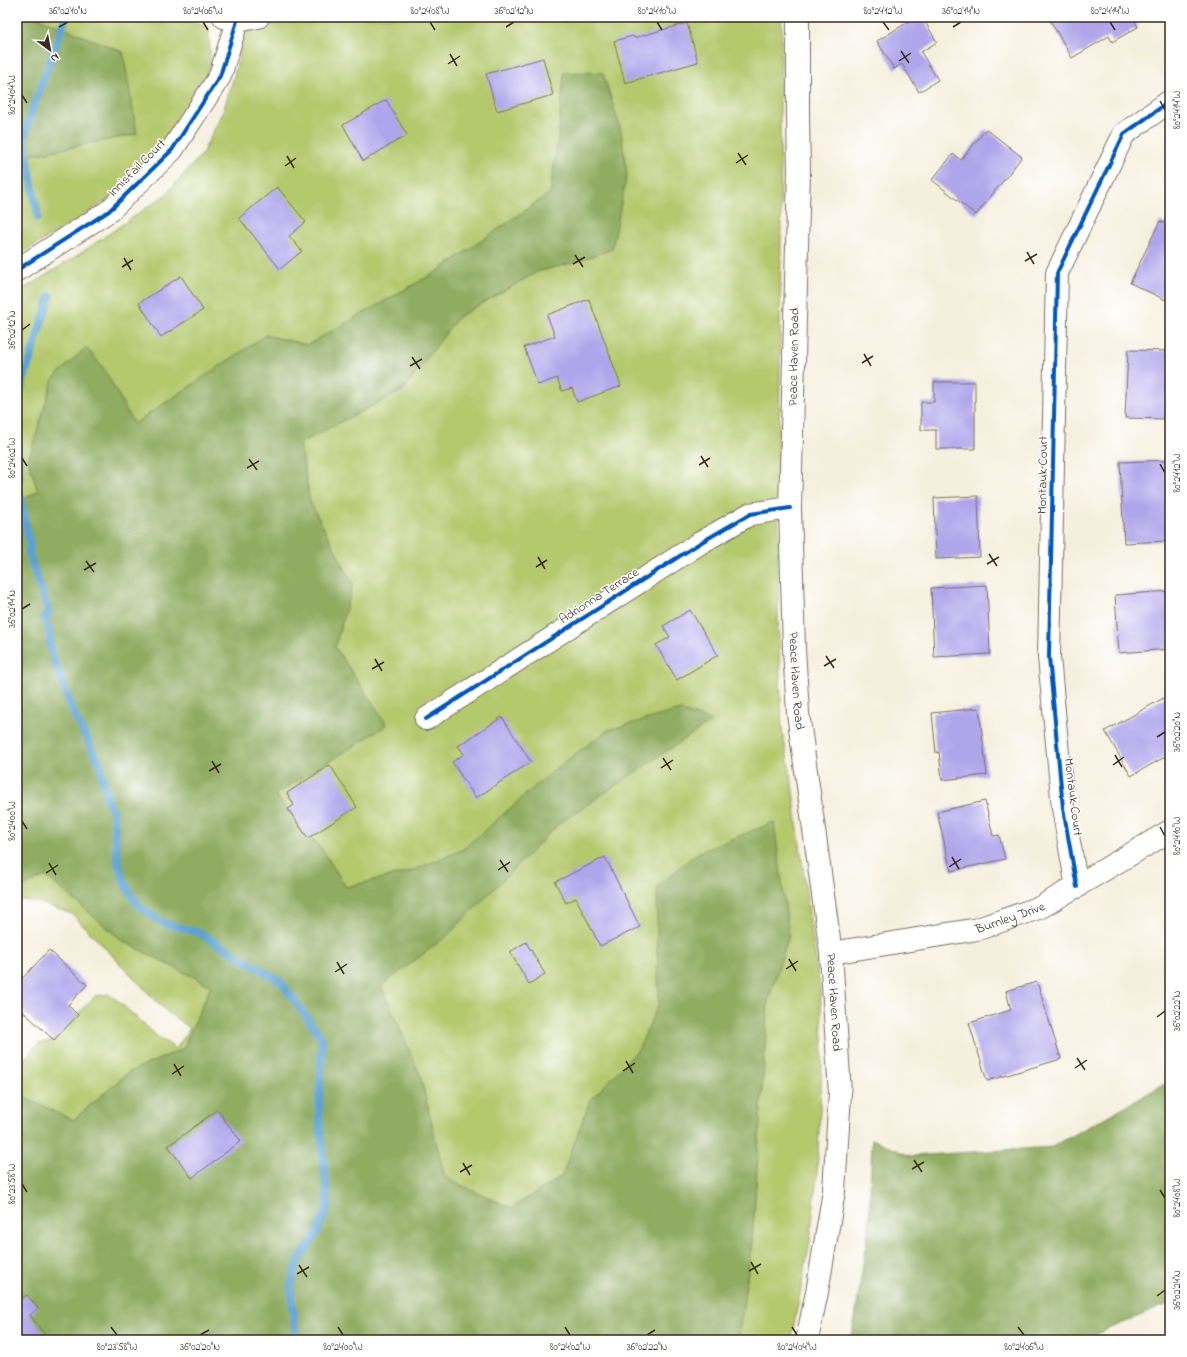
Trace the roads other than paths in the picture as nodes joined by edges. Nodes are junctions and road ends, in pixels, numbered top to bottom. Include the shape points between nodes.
1 (798, 17) edge
2 (240, 18) edge
3 (1170, 101) edge
4 (17, 270) edge
5 (790, 508) junction
6 (426, 719) dead end
7 (1170, 832) edge
8 (1077, 887) junction
9 (831, 953) junction
10 (807, 1340) edge

1 - 5 street, Peace Haven Road via 799,171
2 - 4 street, Innisfail Court via 220,76 172,150 109,211
3 - 8 street, Montauk Court via 1124,134 1057,273 1049,657 1063,808
5 - 6 street, Adrionna Terrace via 750,514 700,543
5 - 9 street, Peace Haven Road via 798,712
7 - 8 street, Burnley Drive
8 - 9 street, Burnley Drive via 1041,907 978,929
9 - 10 street, Peace Haven Road via 840,1093 834,1191

